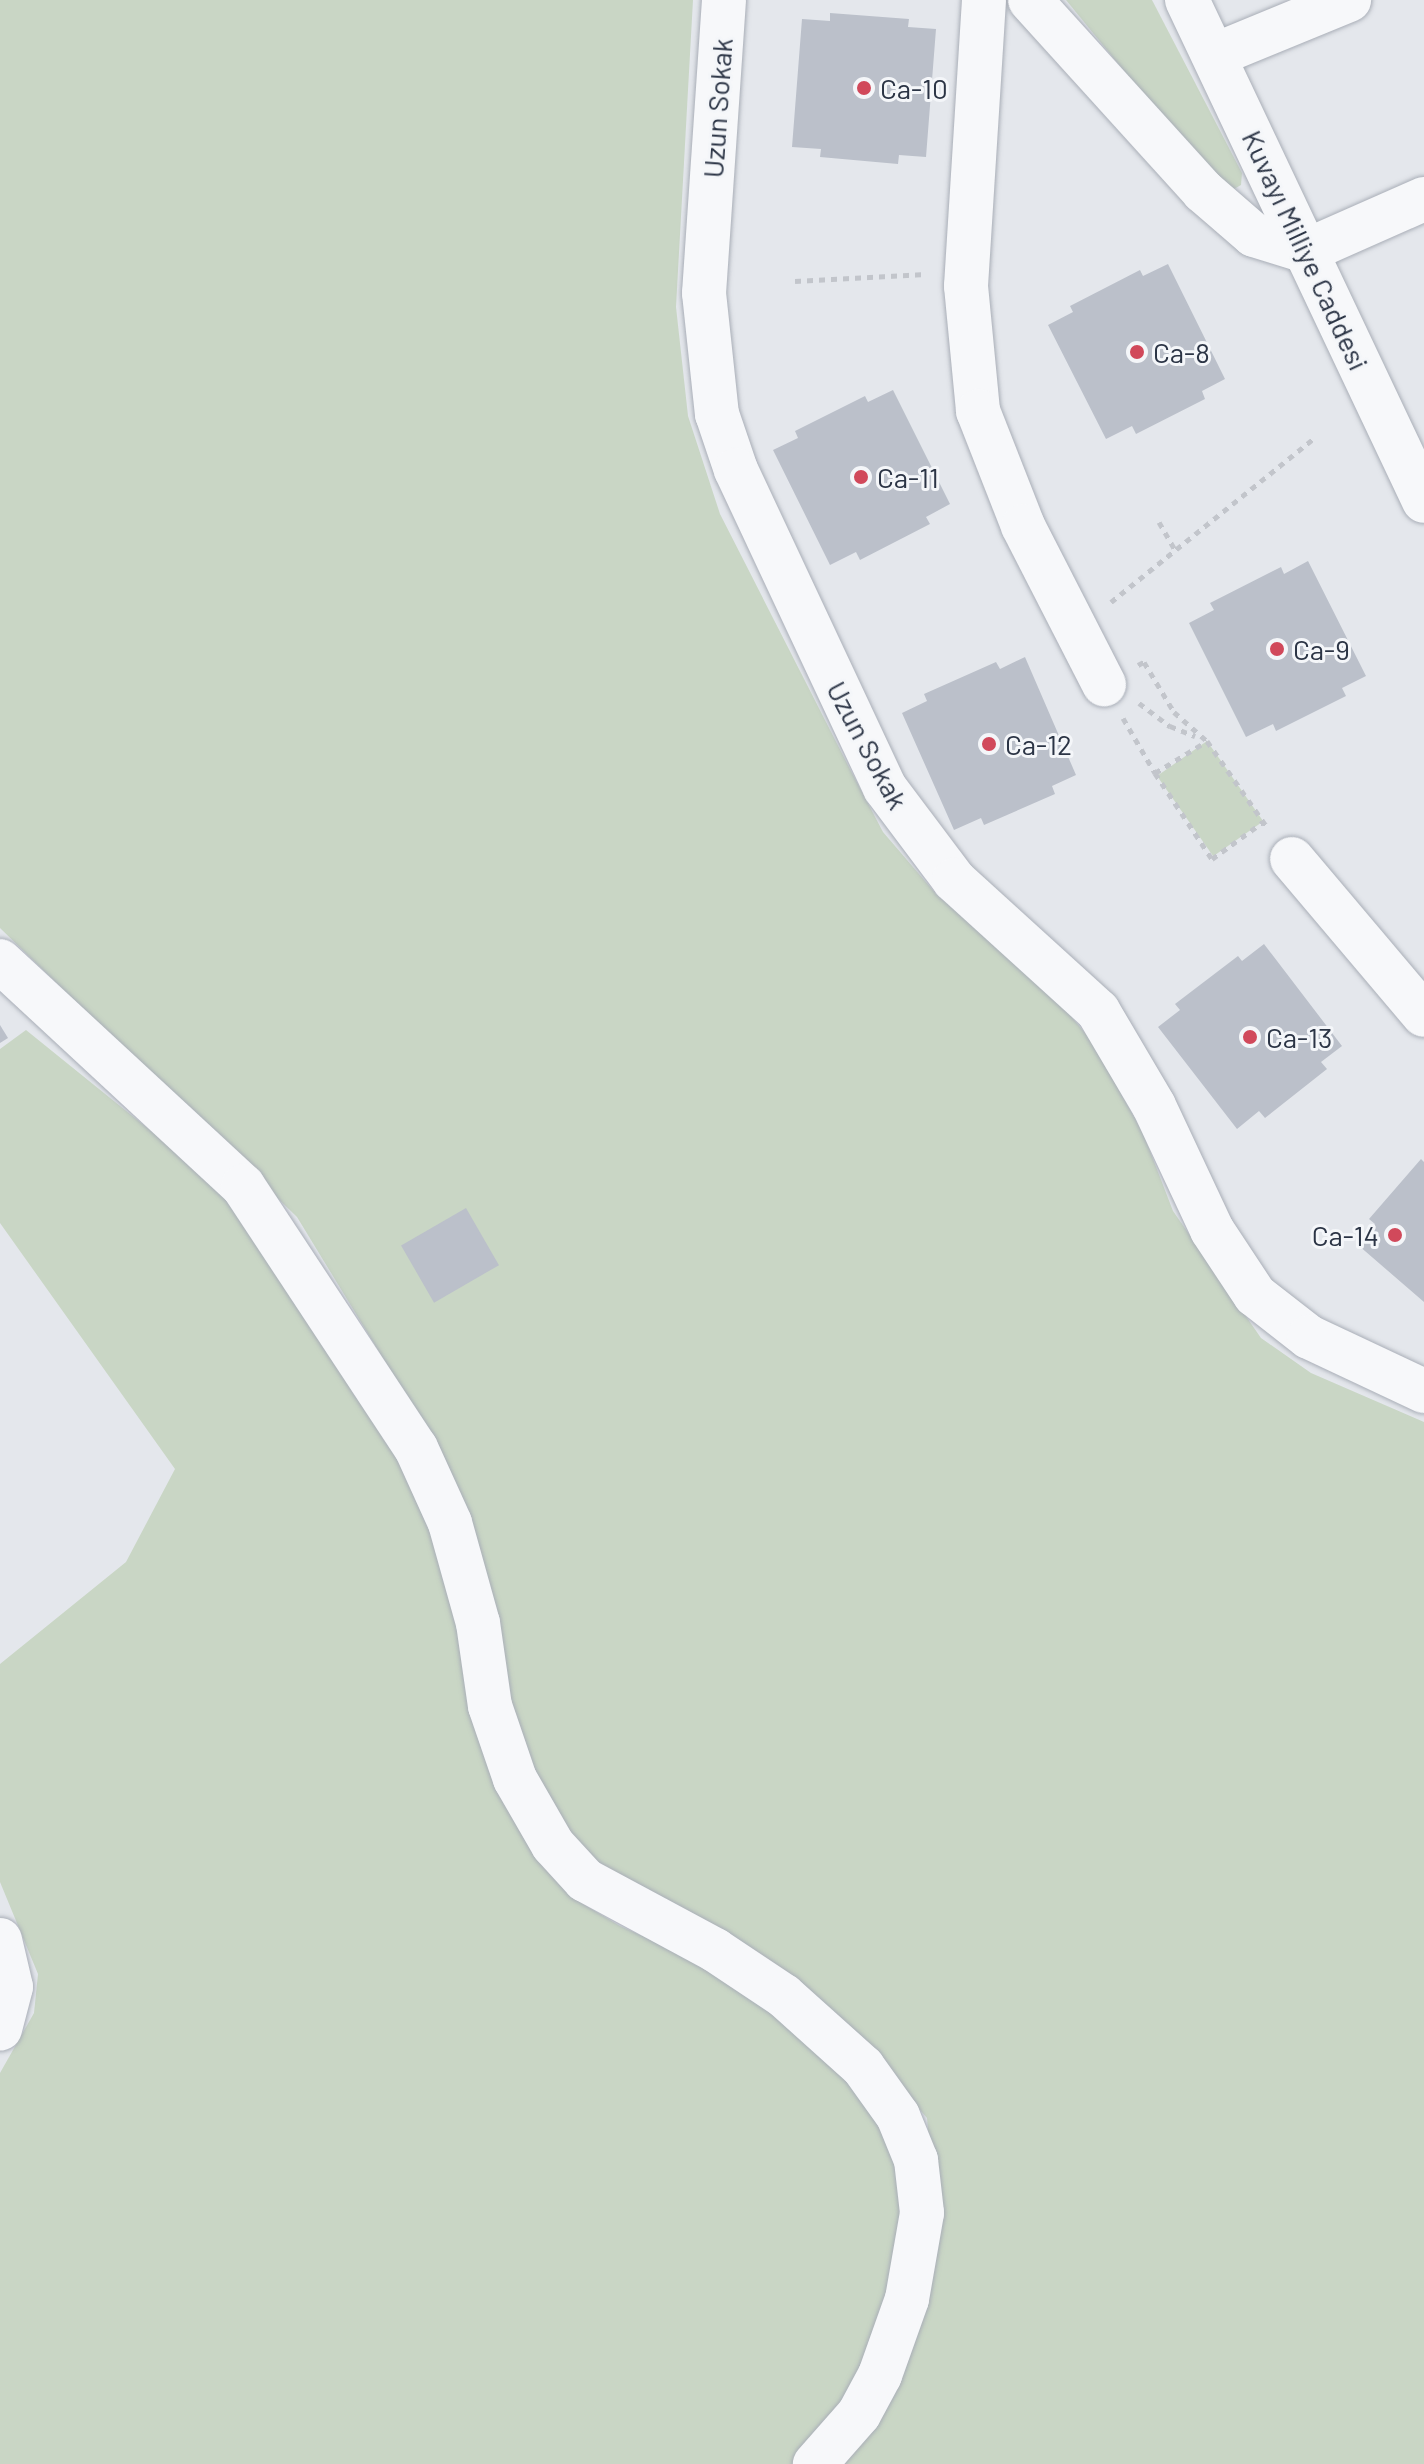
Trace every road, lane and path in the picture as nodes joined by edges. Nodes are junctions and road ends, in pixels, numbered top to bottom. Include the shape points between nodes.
1 (724, 0) edge
2 (984, 0) edge
3 (1030, 0) edge
4 (1187, 0) edge
5 (1349, 0) edge
6 (1215, 55) junction
7 (1424, 199) edge
8 (1306, 251) junction
9 (967, 272) junction
10 (795, 281) dead end
11 (1314, 438) dead end
12 (1424, 501) edge
13 (1159, 522) dead end
14 (1175, 550) junction
15 (1111, 602) dead end
16 (1110, 680) junction
17 (1207, 741) junction
18 (1155, 773) junction
19 (1263, 822) junction
20 (1292, 859) joint
21 (0, 961) edge
22 (1424, 1015) edge
23 (1424, 1391) edge
24 (0, 1940) edge
25 (0, 2029) edge
26 (815, 2464) edge

1 - 23 street, Uzun Sokak via 704,293 717,414 736,470 885,788 954,880 1098,1011 1154,1106 1212,1230 1255,1295 1309,1337
2 - 9 street
3 - 8 street via 1234,222 1254,235
4 - 6 street, Kuvayı Milliye Caddesi
5 - 6 street
6 - 8 street, Kuvayı Milliye Caddesi
7 - 8 street
8 - 12 street, Kuvayı Milliye Caddesi
9 - 10 path
9 - 16 street via 978,411 1023,526
11 - 14 path
13 - 14 path
14 - 15 path
16 - 17 path via 1149,711
16 - 17 path via 1144,662 1174,712
16 - 18 path
17 - 18 path
17 - 19 path
18 - 19 path via 1212,859
19 - 20 path
20 - 22 street
21 - 26 street via 243,1186 416,1448 450,1523 478,1623 490,1706 515,1779 553,1845 585,1880 715,1950 784,1996 863,2067 898,2116 916,2160 922,2213 907,2299 880,2375 859,2414
24 - 25 street via 11,1987

